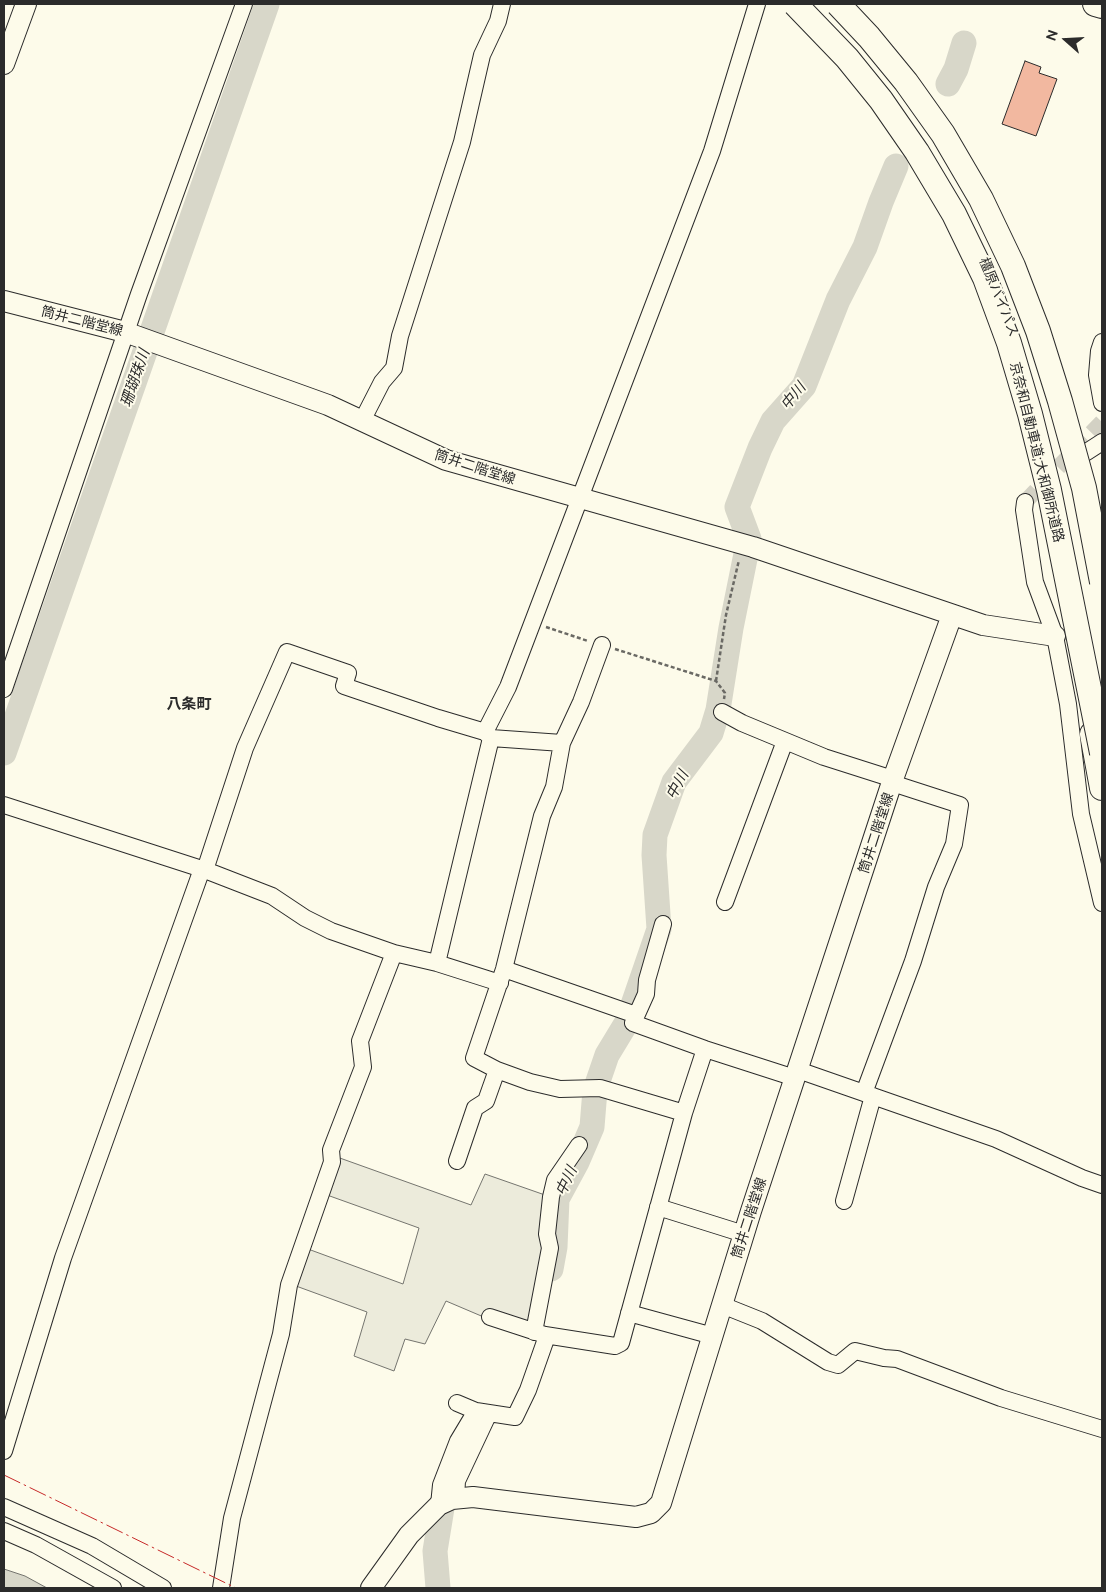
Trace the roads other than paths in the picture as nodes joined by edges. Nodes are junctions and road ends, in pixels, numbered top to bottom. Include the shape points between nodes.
1 (26, 4) edge
2 (244, 4) edge
3 (502, 4) edge
4 (757, 4) edge
5 (795, 4) edge
6 (806, 4) edge
7 (838, 4) edge
8 (850, 4) edge
9 (1095, 4) edge
10 (1102, 6) edge
11 (4, 64) edge
12 (4, 302) edge
13 (127, 333) junction
14 (1102, 342) edge
15 (1102, 403) edge
16 (362, 421) junction
17 (1102, 442) edge
18 (1082, 456) junction
19 (580, 498) junction
20 (1025, 502) dead end
21 (1102, 580) edge
22 (952, 615) junction
23 (1055, 636) junction
24 (602, 646) road end
25 (4, 689) edge
26 (722, 712) dead end
27 (488, 735) junction
28 (785, 741) junction
29 (562, 743) junction
30 (1102, 753) edge
31 (892, 781) junction
32 (1102, 788) edge
33 (8, 807) edge
34 (203, 869) junction
35 (725, 902) dead end
36 (1102, 903) edge
37 (663, 924) dead end
38 (394, 953) junction
39 (437, 963) junction
40 (502, 976) junction
41 (630, 1013) junction
42 (705, 1049) junction
43 (497, 1070) junction
44 (796, 1074) junction
45 (868, 1094) junction
46 (684, 1113) junction
47 (579, 1145) dead end
48 (457, 1162) dead end
49 (1102, 1185) edge
50 (844, 1200) dead end
51 (658, 1207) junction
52 (744, 1234) junction
53 (722, 1305) junction
54 (629, 1313) junction
55 (490, 1317) dead end
56 (542, 1334) junction
57 (712, 1336) junction
58 (457, 1403) dead end
59 (483, 1412) junction
60 (1102, 1429) edge
61 (4, 1451) edge
62 (447, 1501) junction
63 (4, 1507) edge
64 (4, 1531) edge
65 (113, 1588) edge
66 (163, 1588) edge
67 (221, 1588) edge
68 (372, 1588) edge

1 - 11 main road
2 - 13 street
3 - 16 street via 482,55 462,142 400,336 394,368 382,382
4 - 19 street via 712,151
5 - 30 highway, 京奈和自動車道;大和御所道路, bridge via 847,58 881,100 954,214 985,278 1009,343 1049,490
6 - 32 highway, 橿原バイパス via 843,42 930,158 977,242 1017,340 1034,400 1053,500 1074,641
7 - 21 highway, bridge via 900,74 943,134 981,199 1013,266 1060,401 1084,488
8 - 18 highway via 908,65 992,198 1037,301
9 - 10 highway
12 - 13 main road, 筒井二階堂線
13 - 16 main road, 筒井二階堂線 via 328,405
13 - 25 street
14 - 15 street via 1097,375
16 - 19 main road, 筒井二階堂線 via 446,460
17 - 18 street
18 - 21 highway
19 - 22 main road, 筒井二階堂線 via 746,545
19 - 27 street
20 - 23 street via 1035,582
22 - 23 main road, 筒井二階堂線 via 983,625
22 - 31 main road, 筒井二階堂線
23 - 36 street via 1068,704 1081,814
24 - 29 street
26 - 28 street
27 - 29 street
27 - 34 street via 344,686 348,673 288,652 244,748
27 - 39 street
28 - 31 street
28 - 35 street
29 - 40 street via 554,787 542,816
31 - 44 main road, 筒井二階堂線
31 - 45 street via 960,805 954,844 936,887
33 - 34 street
34 - 38 street via 272,896 331,931
34 - 61 street via 63,1258
37 - 41 street via 646,994
38 - 39 street
38 - 67 street via 360,1041 364,1066 331,1150 332,1162 289,1285 281,1334 232,1518
39 - 40 street
40 - 41 street
40 - 43 street via 474,1058
41 - 42 street via 633,1023
42 - 44 street
42 - 46 street
43 - 46 street via 560,1089 595,1088
43 - 48 street via 486,1102 475,1108
44 - 45 street
44 - 52 main road, 筒井二階堂線
45 - 49 street via 996,1139
45 - 50 street
46 - 51 street
47 - 56 street via 555,1180 551,1197
51 - 52 street
51 - 54 street
52 - 53 main road, 筒井二階堂線
53 - 57 main road, 筒井二階堂線
53 - 60 street via 762,1321 828,1362 838,1365 856,1350 897,1359 1001,1398
54 - 56 street via 621,1343 616,1346
54 - 57 street
55 - 56 street
56 - 59 street via 528,1390 515,1418
57 - 62 main road, 筒井二階堂線 via 661,1503 651,1513 636,1517 482,1498
58 - 59 street
59 - 62 street
62 - 68 main road via 409,1535
63 - 66 street via 92,1546
64 - 65 street

